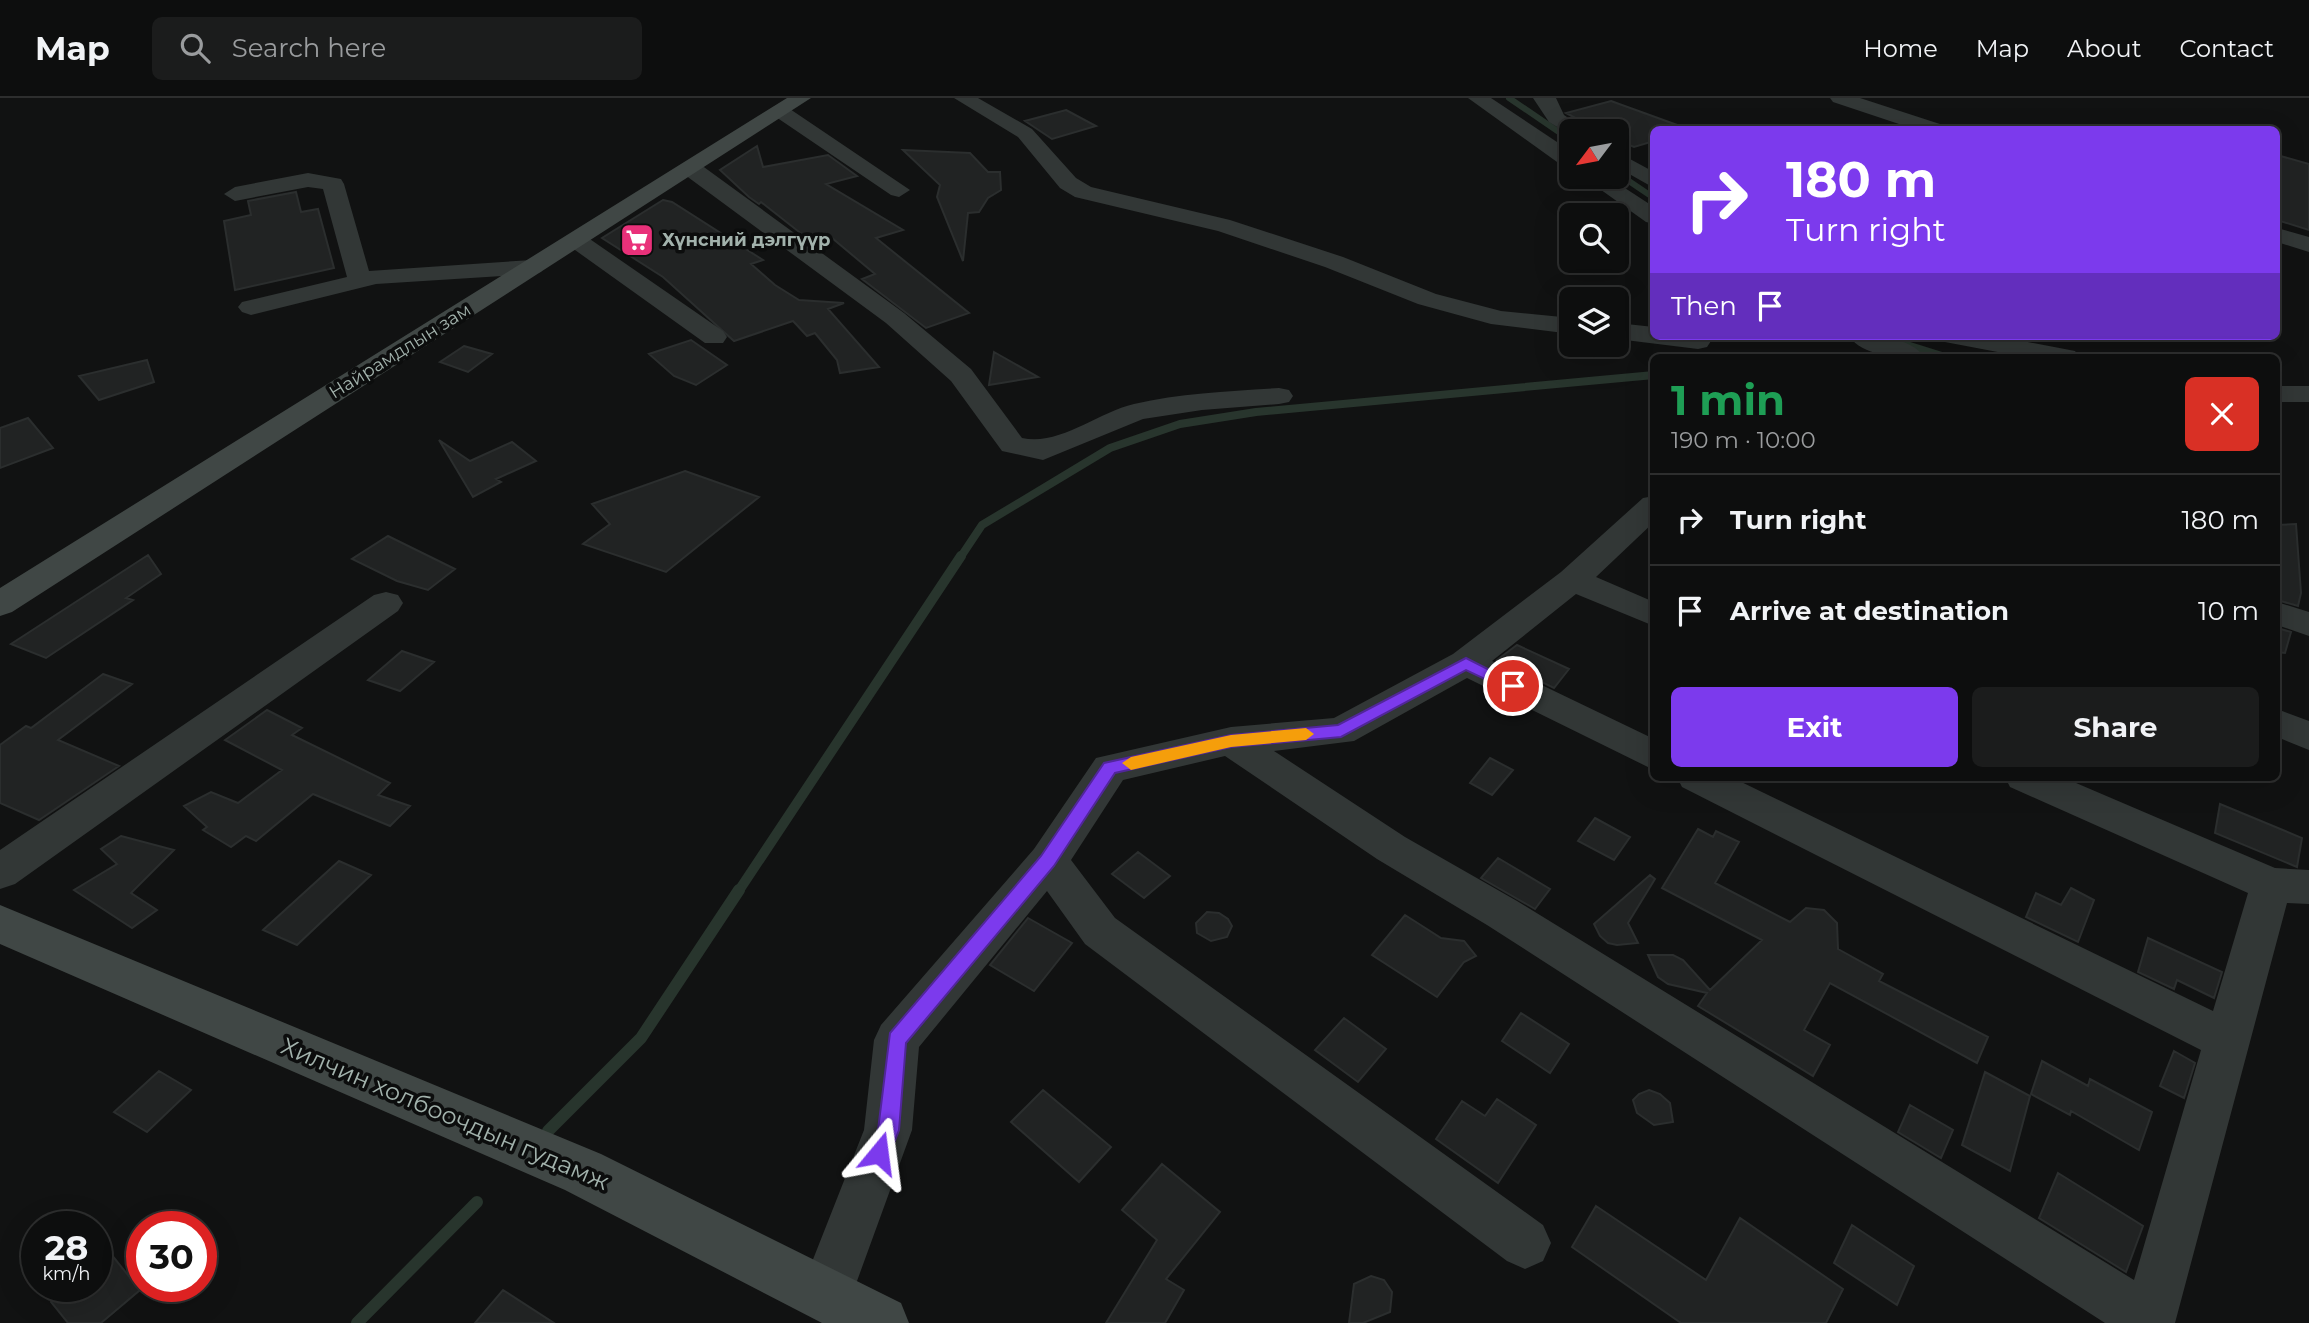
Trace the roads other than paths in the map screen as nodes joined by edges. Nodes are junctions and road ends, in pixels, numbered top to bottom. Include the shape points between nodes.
1 (964, 98) edge
2 (1478, 98) edge
3 (1502, 98) edge
4 (1543, 98) edge
5 (1840, 98) edge
6 (791, 105) edge
7 (1559, 120) edge
8 (1927, 126) edge
9 (1559, 138) edge
10 (1559, 153) edge
11 (1629, 166) edge
12 (689, 167) junction
13 (1650, 180) edge
14 (1629, 187) edge
15 (1612, 189) edge
16 (899, 190) dead end
17 (234, 194) dead end
18 (1650, 201) edge
19 (1650, 214) edge
20 (2280, 236) edge
21 (576, 240) junction
22 (2309, 245) edge
23 (532, 267) junction
24 (360, 281) junction
25 (251, 307) dead end
26 (1559, 325) edge
27 (1629, 332) edge
28 (1650, 335) edge
29 (714, 337) dead end
30 (1690, 340) edge
31 (1871, 340) edge
32 (1975, 340) edge
33 (1698, 341) dead end
34 (1904, 354) edge
35 (2050, 354) edge
36 (2280, 394) edge
37 (2309, 394) edge
38 (1279, 396) dead end
39 (1650, 509) edge
40 (1573, 580) junction
41 (386, 603) dead end
42 (0, 604) edge
43 (1650, 613) edge
44 (2280, 614) edge
45 (2309, 624) edge
46 (1466, 663) junction
47 (2280, 723) edge
48 (2309, 736) edge
49 (1231, 741) junction
50 (1650, 754) edge
51 (1704, 781) edge
52 (2034, 781) edge
53 (1048, 861) junction
54 (0, 872) edge
55 (2290, 886) edge
56 (0, 924) edge
57 (2229, 1041) junction
58 (1525, 1243) dead end
59 (826, 1295) junction
60 (2148, 1322) edge
61 (881, 1323) edge

1 - 26 street via 1024,133 1068,183 1083,192 1222,225 1451,306 1500,319
2 - 10 street
3 - 9 street
4 - 7 street
5 - 8 street
6 - 12 main road, Найрамдлын зам
6 - 16 street
11 - 13 street
12 - 21 main road, Найрамдлын зам
12 - 38 street via 895,318 961,375 1012,445 1043,451 1138,412
14 - 18 street
15 - 19 street
17 - 24 street via 307,180 333,184
20 - 22 street
21 - 23 main road, Найрамдлын зам
21 - 29 street
23 - 24 street
23 - 42 main road, Найрамдлын зам
24 - 25 street
27 - 28 street
30 - 33 street
31 - 34 street
32 - 35 street
36 - 37 street
39 - 40 street
40 - 43 street
40 - 46 street
41 - 54 street
44 - 45 street
46 - 49 street via 1341,731
46 - 50 street
47 - 48 street
49 - 53 street via 1110,768
49 - 60 street via 1391,848 1502,913
51 - 57 street
52 - 55 street
53 - 58 street via 1100,931
53 - 59 street via 897,1040 888,1130
55 - 57 street
56 - 59 main road, Хилчин холбоочдын гудамж via 583,1172
57 - 60 street
59 - 61 main road, Хилчин холбоочдын гудамж

